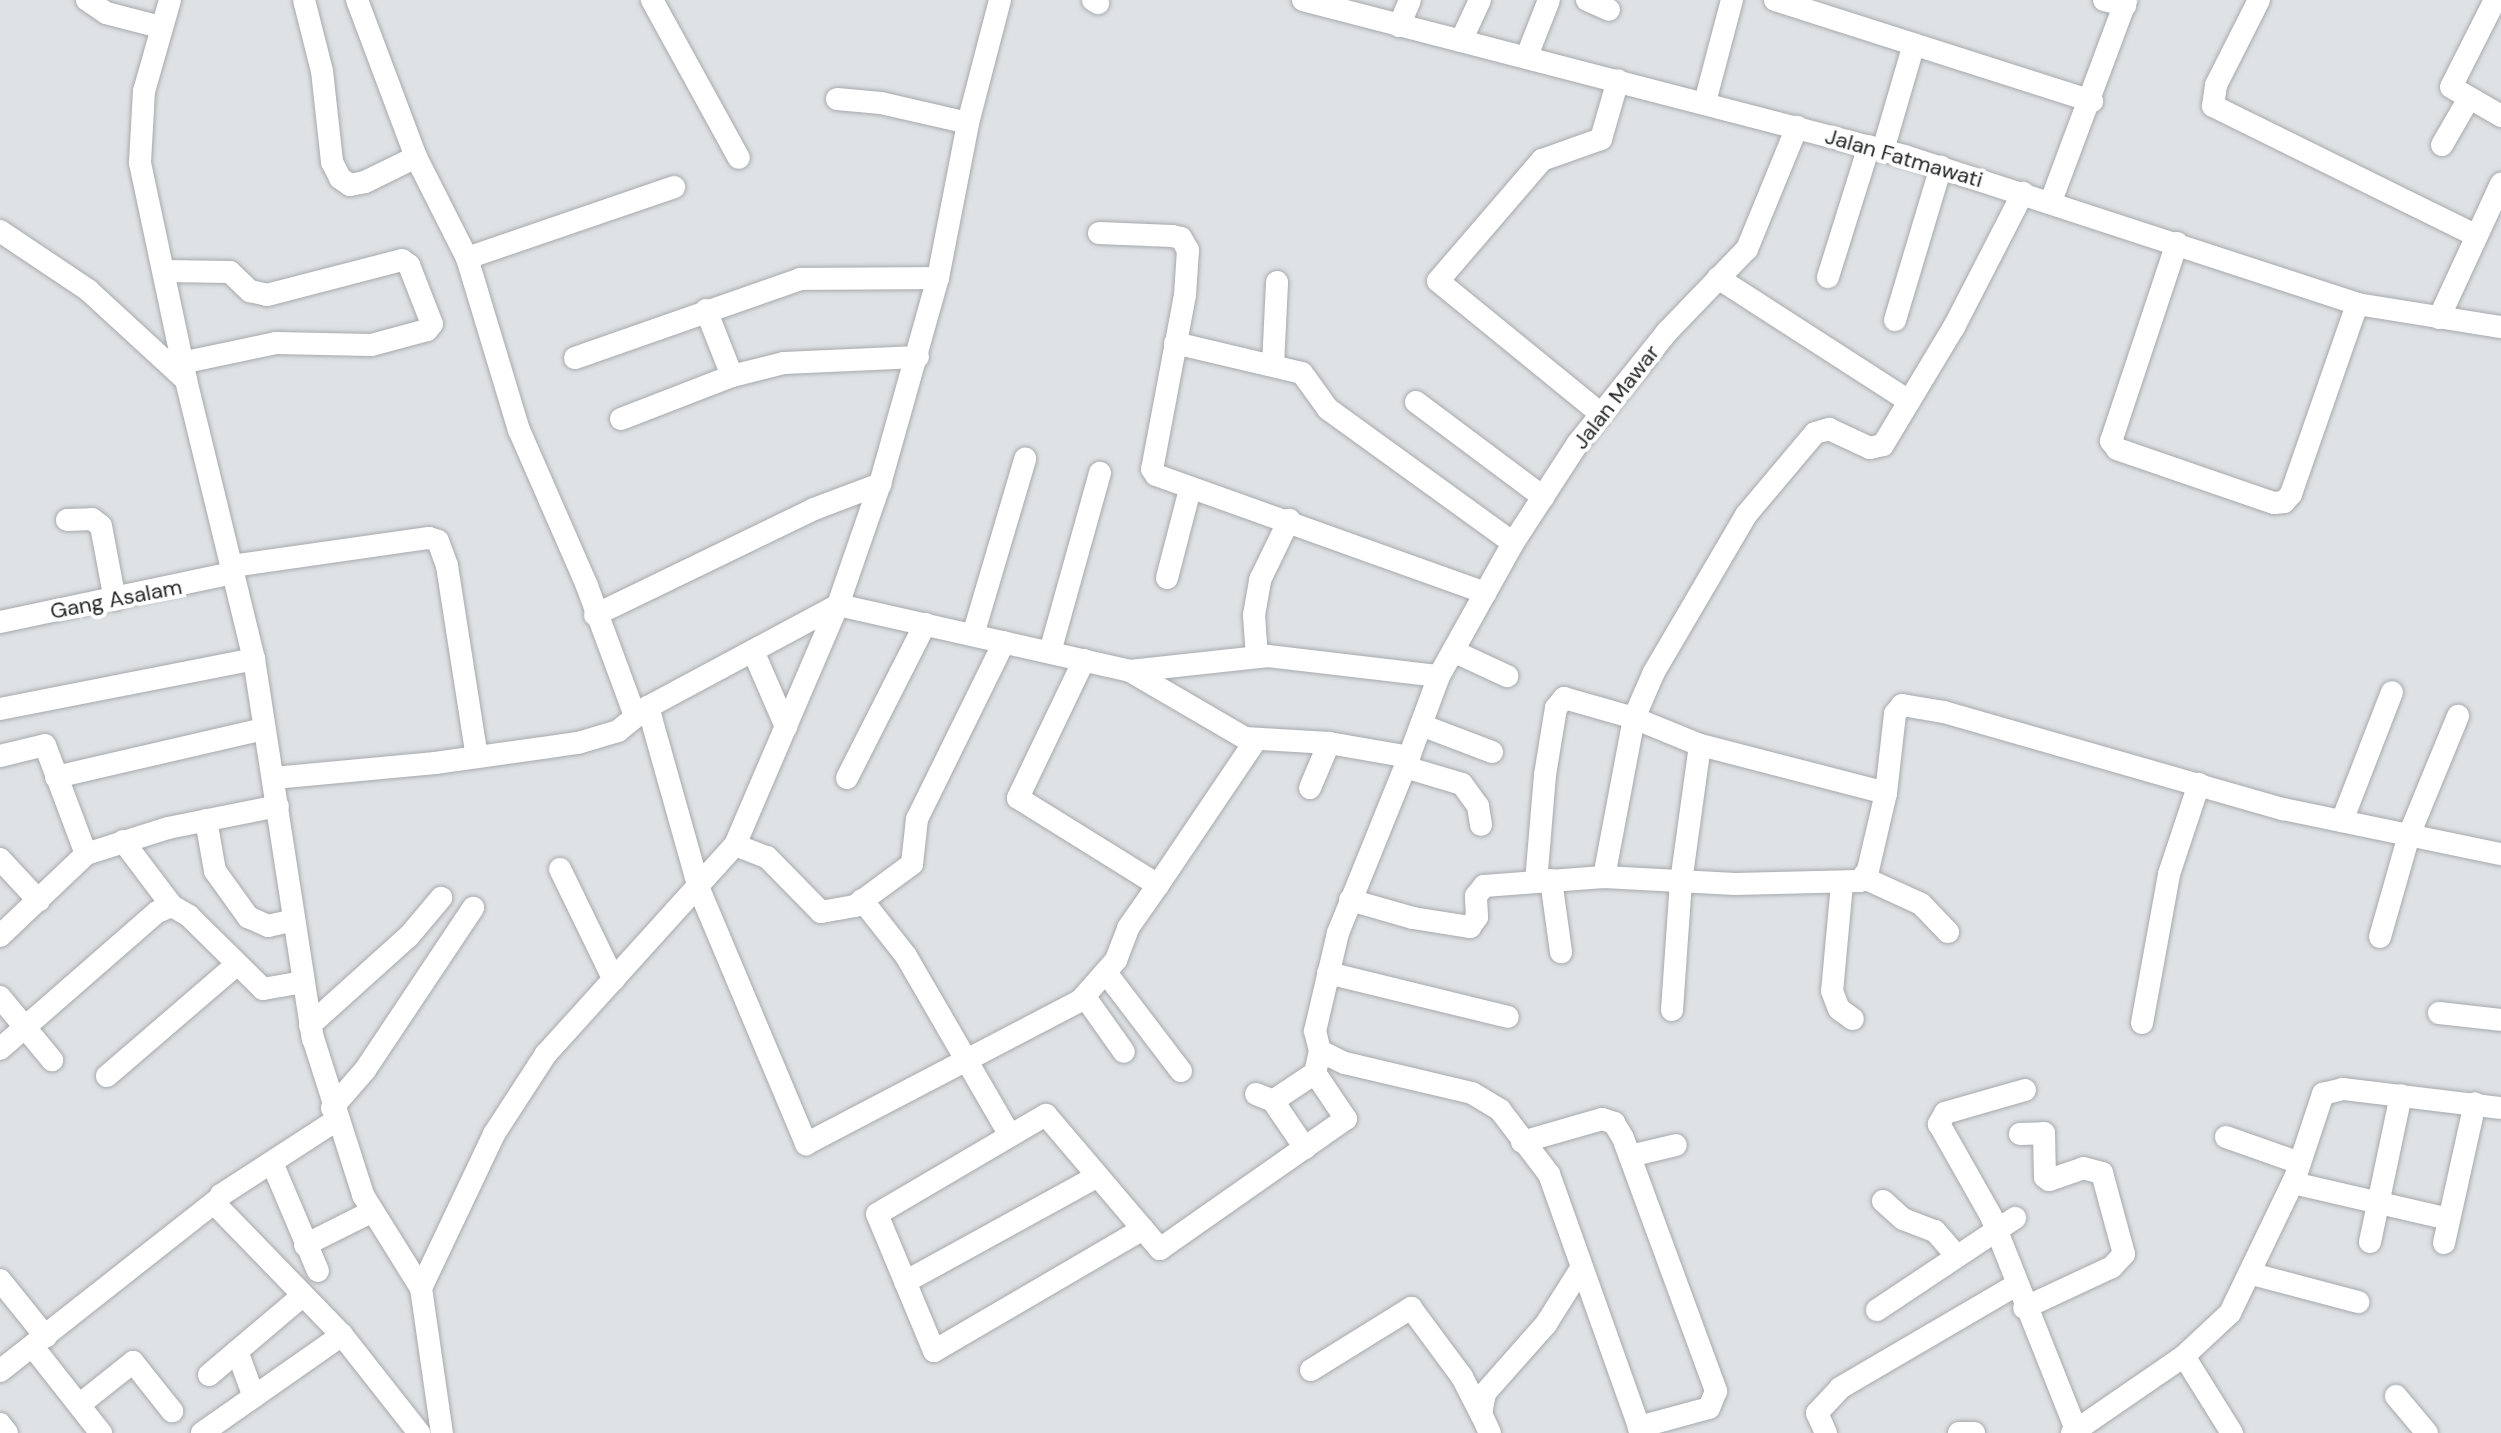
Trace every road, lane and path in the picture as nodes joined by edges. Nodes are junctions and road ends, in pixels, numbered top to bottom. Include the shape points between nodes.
1 (87, 0) edge
2 (170, 0) edge
3 (304, 0) edge
4 (357, 0) edge
5 (652, 0) edge
6 (1000, 0) edge
7 (1303, 0) edge
8 (1410, 0) edge
9 (1480, 0) edge
10 (1549, 0) edge
11 (1587, 0) edge
12 (1732, 0) edge
13 (1775, 0) edge
14 (2259, 0) edge
15 (2495, 0) edge
16 (2118, 2) edge
17 (1338, 5) edge
18 (1609, 10) dead end
19 (1399, 26) junction
20 (160, 27) junction
21 (1461, 41) junction
22 (1914, 44) junction
23 (1527, 56) junction
24 (1618, 80) junction
25 (837, 99) dead end
26 (2468, 100) junction
27 (2092, 101) junction
28 (1705, 102) junction
29 (2501, 116) edge
30 (968, 123) junction
31 (1797, 127) junction
32 (2442, 145) dead end
33 (1876, 148) junction
34 (416, 157) junction
35 (739, 158) dead end
36 (1941, 167) junction
37 (2501, 184) edge
38 (674, 187) dead end
39 (2023, 193) junction
40 (2051, 201) junction
41 (0, 231) edge
42 (1099, 233) dead end
43 (2475, 235) junction
44 (2177, 243) junction
45 (467, 258) junction
46 (164, 271) junction
47 (1828, 277) dead end
48 (938, 278) junction
49 (1718, 278) junction
50 (1277, 282) dead end
51 (2357, 304) junction
52 (706, 310) junction
53 (2439, 318) junction
54 (1895, 320) dead end
55 (2501, 327) edge
56 (1175, 343) junction
57 (918, 357) junction
58 (575, 358) dead end
59 (1273, 365) junction
60 (186, 371) junction
61 (732, 376) junction
62 (1909, 401) junction
63 (1416, 402) dead end
64 (1601, 414) junction
65 (621, 419) dead end
66 (1025, 459) dead end
67 (1100, 473) dead end
68 (880, 484) junction
69 (1190, 489) junction
70 (1543, 497) junction
71 (67, 520) dead end
72 (1289, 520) junction
73 (1513, 543) junction
74 (232, 570) junction
75 (1167, 578) dead end
76 (1485, 593) junction
77 (115, 600) junction
78 (838, 605) junction
79 (595, 615) junction
80 (0, 622) edge
81 (925, 624) junction
82 (973, 635) junction
83 (1004, 642) junction
84 (753, 651) junction
85 (1453, 651) junction
86 (1050, 652) junction
87 (1257, 657) junction
88 (254, 659) junction
89 (1084, 660) junction
90 (1130, 671) junction
91 (1439, 676) junction
92 (1507, 676) dead end
93 (2392, 692) dead end
94 (0, 709) edge
95 (642, 711) junction
96 (2458, 716) dead end
97 (1634, 718) junction
98 (1421, 725) junction
99 (786, 727) junction
100 (264, 729) junction
101 (1255, 741) junction
102 (1329, 743) junction
103 (1700, 745) junction
104 (1492, 752) dead end
105 (0, 756) edge
106 (477, 757) junction
107 (1407, 762) junction
108 (56, 777) junction
109 (274, 778) junction
110 (847, 778) dead end
111 (2199, 784) junction
112 (1310, 788) dead end
113 (1886, 793) junction
114 (278, 806) junction
115 (206, 820) junction
116 (2342, 821) junction
117 (1481, 825) dead end
118 (2409, 835) junction
119 (123, 841) junction
120 (735, 845) junction
121 (86, 854) junction
122 (2501, 854) edge
123 (0, 859) edge
124 (560, 869) dead end
125 (1604, 877) junction
126 (1864, 878) junction
127 (1544, 881) junction
128 (1681, 882) junction
129 (1842, 884) junction
130 (1158, 885) junction
131 (699, 889) junction
132 (441, 898) dead end
133 (862, 900) junction
134 (1350, 900) junction
135 (39, 901) junction
136 (172, 906) junction
137 (473, 908) dead end
138 (294, 920) junction
139 (1948, 932) dead end
140 (0, 936) edge
141 (2380, 937) dead end
142 (1561, 952) dead end
143 (235, 966) junction
144 (1328, 973) junction
145 (1107, 974) junction
146 (614, 980) junction
147 (302, 982) junction
148 (0, 997) edge
149 (1085, 997) junction
150 (1672, 1010) dead end
151 (2439, 1013) dead end
152 (1508, 1017) dead end
153 (1853, 1019) dead end
154 (2501, 1020) edge
155 (2142, 1023) dead end
156 (310, 1025) junction
157 (26, 1027) junction
158 (0, 1049) edge
159 (1124, 1052) dead end
160 (52, 1060) dead end
161 (968, 1060) junction
162 (1317, 1062) junction
163 (1181, 1071) dead end
164 (107, 1076) dead end
165 (2025, 1090) dead end
166 (2401, 1095) junction
167 (2475, 1103) junction
168 (2501, 1108) edge
169 (334, 1114) junction
170 (1008, 1132) dead end
171 (2020, 1134) dead end
172 (2226, 1137) dead end
173 (1522, 1142) junction
174 (1676, 1145) dead end
175 (1305, 1148) junction
176 (1630, 1156) junction
177 (273, 1165) junction
178 (2296, 1173) junction
179 (1098, 1176) junction
180 (216, 1201) junction
181 (1883, 1201) dead end
182 (2378, 1203) junction
183 (371, 1212) junction
184 (2015, 1218) dead end
185 (2449, 1219) junction
186 (1143, 1229) junction
187 (1996, 1232) junction
188 (2370, 1242) dead end
189 (2444, 1243) dead end
190 (305, 1245) junction
191 (1957, 1256) junction
192 (1580, 1270) junction
193 (318, 1271) dead end
194 (2252, 1274) junction
195 (0, 1280) edge
196 (905, 1282) junction
197 (2016, 1285) junction
198 (421, 1288) junction
199 (302, 1296) junction
200 (2358, 1302) dead end
201 (2024, 1308) junction
202 (1877, 1310) dead end
203 (342, 1335) junction
204 (39, 1342) junction
205 (237, 1351) junction
206 (2184, 1356) junction
207 (1311, 1370) dead end
208 (0, 1371) edge
209 (209, 1375) dead end
210 (2396, 1396) dead end
211 (254, 1397) junction
212 (79, 1405) junction
213 (1481, 1407) edge
214 (172, 1411) dead end
215 (0, 1424) edge
216 (1640, 1430) edge
217 (2074, 1432) edge
218 (7, 1433) edge
219 (101, 1433) edge
220 (202, 1433) edge
221 (419, 1433) edge
222 (442, 1433) edge
223 (1826, 1433) edge
224 (1959, 1433) edge
225 (1974, 1433) edge
226 (2232, 1433) edge
227 (2427, 1433) edge

1 - 20 street via 106,13
2 - 20 street
3 - 34 street via 322,71 332,162 340,178 350,185 365,182
4 - 34 street
5 - 35 street
6 - 30 street
7 - 17 street, Jalan Fatmawati
8 - 19 street
9 - 21 street
10 - 23 street
11 - 18 street
12 - 28 street
13 - 22 street
14 - 43 street via 2216,85 2213,106
15 - 26 street via 2451,82
16 - 27 street
17 - 19 street, Jalan Fatmawati
19 - 21 street, Jalan Fatmawati
20 - 46 street via 139,126 140,163
21 - 23 street, Jalan Fatmawati
22 - 27 street
22 - 33 street
23 - 24 street, Jalan Fatmawati
24 - 28 street, Jalan Fatmawati
24 - 64 street via 1601,139 1542,160 1438,281
25 - 30 street
26 - 29 street
26 - 32 street
27 - 40 street
28 - 31 street, Jalan Fatmawati
30 - 48 street
31 - 33 street, Jalan Fatmawati
31 - 49 street, Jalan Mawar via 1747,249
33 - 36 street, Jalan Fatmawati
33 - 47 street
34 - 45 street
36 - 39 street, Jalan Fatmawati
36 - 54 street
37 - 43 street
38 - 45 street
39 - 40 street, Jalan Fatmawati
39 - 62 street
40 - 44 street, Jalan Fatmawati
41 - 60 street via 88,290
42 - 56 street via 1172,236 1186,244 1188,281
43 - 53 street
44 - 51 street, Jalan Fatmawati
44 - 51 street via 2111,441 2117,449 2274,503 2291,494
45 - 79 street via 519,430
46 - 60 street
46 - 60 street via 230,272 250,291 267,295 402,260 409,265 432,324 427,330 371,345 276,343
48 - 52 street via 800,279
48 - 57 street
49 - 62 street
49 - 64 street, Jalan Mawar
50 - 59 street
51 - 53 street, Jalan Fatmawati
52 - 58 street
52 - 61 street
53 - 55 street, Jalan Fatmawati
56 - 59 street
56 - 69 street via 1152,469 1164,480
57 - 61 street via 784,363
57 - 68 street
59 - 73 street via 1302,373 1328,409
60 - 74 street
61 - 65 street
62 - 97 street via 1879,448 1829,429 1812,437 1746,515 1654,672
63 - 70 street
64 - 70 street, Jalan Mawar
66 - 82 street
67 - 86 street
68 - 78 street
68 - 79 street via 814,509
69 - 72 street
69 - 75 street
70 - 73 street, Jalan Mawar
71 - 77 street via 92,519 101,526
72 - 76 street
72 - 87 street via 1260,580 1254,615
73 - 76 street, Jalan Mawar
74 - 77 street, Gang Asalam
74 - 88 street
74 - 106 street, Gang Asalam via 429,538 438,541 447,566
76 - 85 street, Jalan Mawar
77 - 80 street, Gang Asalam
78 - 81 street
78 - 84 street
78 - 99 street
79 - 95 street
81 - 82 street
81 - 110 street
82 - 83 street
83 - 86 street
83 - 133 street via 917,819 912,864
84 - 95 street
84 - 99 street
85 - 91 street, Jalan Mawar
85 - 92 street
86 - 89 street
87 - 90 street
87 - 91 street
88 - 94 street
88 - 100 street
89 - 90 street
89 - 130 street via 1018,798
90 - 101 street
91 - 98 street, Jalan Mawar
93 - 116 street
95 - 106 street via 618,731 578,743
95 - 131 street
96 - 118 street
97 - 103 street
97 - 125 street
97 - 127 street via 1570,698 1558,703 1538,825
98 - 104 street
98 - 107 street, Jalan Mawar
99 - 120 street
100 - 108 street
100 - 109 street
101 - 102 street
101 - 130 street
102 - 107 street
102 - 112 street
103 - 113 street
103 - 128 street
105 - 108 street via 44,744
106 - 109 street
107 - 117 street via 1462,784 1478,806
107 - 134 street, Jalan Mawar
108 - 121 street
109 - 114 street
111 - 113 street via 1944,712 1902,705 1895,714
111 - 116 street
111 - 155 street via 2169,874
113 - 126 street
114 - 115 street
114 - 138 street
115 - 119 street
115 - 138 street via 215,871 248,917 268,926
116 - 118 street
118 - 122 street
118 - 141 street
119 - 121 street
119 - 136 street
120 - 131 street
120 - 133 street via 767,857 821,912 846,911
121 - 135 street
123 - 135 street
124 - 146 street
125 - 127 street
125 - 128 street
126 - 129 street
126 - 139 street via 1921,904
127 - 134 street via 1479,890 1477,917 1470,927
127 - 142 street
128 - 129 street
128 - 150 street
129 - 153 street via 1832,991 1833,1001
130 - 145 street via 1128,928
131 - 146 street
131 - 161 street via 806,1144
132 - 156 street via 409,936
133 - 161 street via 906,956
134 - 144 street, Jalan Mawar
135 - 140 street
136 - 143 street via 189,916
136 - 157 street via 157,912
137 - 169 street
138 - 147 street
143 - 147 street via 266,991
143 - 164 street
144 - 152 street
144 - 162 street, Jalan Mawar via 1315,1031
145 - 149 street
145 - 163 street
146 - 198 street via 546,1054 494,1134
147 - 156 street
148 - 157 street
149 - 159 street
149 - 161 street
151 - 154 street
156 - 169 street
157 - 158 street
157 - 160 street
161 - 170 street
162 - 173 street via 1345,1063 1485,1098
162 - 175 street via 1346,1119
162 - 175 street via 1264,1097
165 - 187 street via 1945,1113 1940,1119
166 - 167 street
166 - 178 street via 2332,1089 2323,1094
166 - 182 street
167 - 168 street
167 - 185 street
169 - 177 street
169 - 183 street
171 - 201 street via 2044,1133 2049,1180 2083,1168 2102,1173 2124,1254 2112,1267
172 - 178 street
173 - 176 street via 1587,1120 1610,1120
173 - 192 street via 1549,1174
174 - 176 street
175 - 186 street via 1160,1249
176 - 216 street via 1716,1391 1709,1408
177 - 180 street
177 - 190 street
178 - 182 street
178 - 194 street
179 - 186 street
179 - 196 street
179 - 196 street via 1046,1115 877,1214
180 - 199 street
180 - 204 street
181 - 191 street via 1903,1219 1935,1231
182 - 185 street
182 - 188 street
183 - 190 street
183 - 198 street
184 - 187 street
185 - 189 street
186 - 196 street via 934,1351
187 - 191 street
187 - 197 street
190 - 193 street
191 - 202 street
192 - 213 street via 1546,1324
192 - 216 street
194 - 200 street
194 - 206 street via 2230,1313
195 - 204 street
197 - 201 street
197 - 223 street via 1840,1388 1817,1413
198 - 222 street
199 - 203 street
199 - 205 street
201 - 217 street
203 - 211 street
203 - 221 street
204 - 208 street
204 - 212 street
205 - 209 street
205 - 211 street
206 - 217 street
206 - 226 street
207 - 213 street via 1411,1308
210 - 227 street
211 - 220 street
212 - 214 street via 133,1362
212 - 219 street
215 - 218 street
224 - 225 street

